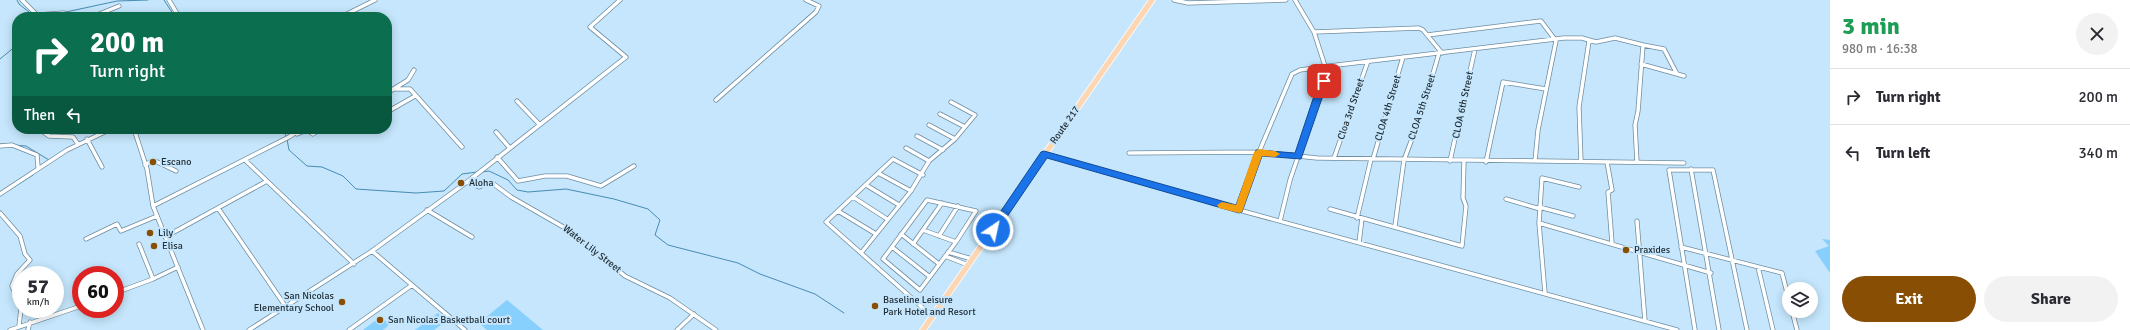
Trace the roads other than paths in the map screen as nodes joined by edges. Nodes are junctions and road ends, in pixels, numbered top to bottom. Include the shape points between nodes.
1 (22, 0) edge
2 (168, 0) edge
3 (375, 0) edge
4 (620, 0) edge
5 (806, 0) edge
6 (1152, 0) edge
7 (1174, 0) edge
8 (1286, 0) edge
9 (1295, 0) edge
10 (119, 6) dead end
11 (34, 12) edge
12 (104, 12) edge
13 (175, 12) edge
14 (351, 12) edge
15 (1314, 32) junction
16 (1427, 35) junction
17 (1555, 39) junction
18 (1589, 41) junction
19 (1643, 45) junction
20 (1475, 49) junction
21 (1440, 53) junction
22 (1403, 57) junction
23 (1368, 61) junction
24 (1641, 64) junction
25 (1327, 66) junction
26 (414, 70) dead end
27 (1677, 74) junction
28 (1684, 76) dead end
29 (395, 89) junction
30 (392, 90) edge
31 (1546, 90) junction
32 (415, 96) junction
33 (716, 100) dead end
34 (517, 101) dead end
35 (951, 102) dead end
36 (392, 109) edge
37 (940, 114) dead end
38 (539, 124) junction
39 (929, 125) dead end
40 (965, 127) junction
41 (496, 132) dead end
42 (46, 134) edge
43 (98, 134) edge
44 (136, 134) edge
45 (294, 134) edge
46 (296, 134) edge
47 (918, 136) dead end
48 (289, 137) junction
49 (87, 139) junction
50 (956, 139) junction
51 (78, 144) junction
52 (0, 146) edge
53 (462, 147) dead end
54 (509, 147) junction
55 (906, 148) dead end
56 (943, 150) junction
57 (1259, 152) junction
58 (1129, 153) dead end
59 (1044, 154) junction
60 (1298, 156) junction
61 (497, 157) junction
62 (1334, 158) junction
63 (1372, 159) junction
64 (245, 160) junction
65 (1404, 160) junction
66 (930, 161) junction
67 (1450, 161) junction
68 (1464, 161) junction
69 (1534, 161) junction
70 (1486, 162) junction
71 (1581, 162) junction
72 (1607, 162) junction
73 (1637, 162) junction
74 (1684, 163) dead end
75 (145, 165) junction
76 (634, 166) dead end
77 (38, 167) junction
78 (102, 167) dead end
79 (1691, 169) junction
80 (176, 171) dead end
81 (878, 173) junction
82 (923, 175) junction
83 (267, 181) junction
84 (467, 182) junction
85 (866, 185) junction
86 (1579, 187) dead end
87 (911, 192) junction
88 (0, 194) edge
89 (853, 197) junction
90 (1506, 199) dead end
91 (942, 203) junction
92 (899, 205) junction
93 (154, 206) junction
94 (958, 206) junction
95 (218, 208) junction
96 (1540, 208) junction
97 (1330, 209) dead end
98 (427, 210) junction
99 (1239, 210) junction
100 (838, 211) junction
101 (0, 212) edge
102 (157, 216) junction
103 (1573, 216) dead end
104 (1360, 218) junction
105 (887, 219) junction
106 (1280, 221) junction
107 (1637, 221) dead end
108 (1539, 222) junction
109 (1395, 226) junction
110 (923, 230) junction
111 (876, 234) junction
112 (901, 234) junction
113 (939, 236) junction
114 (472, 237) dead end
115 (86, 238) dead end
116 (165, 238) junction
117 (956, 242) junction
118 (1359, 243) junction
119 (1612, 243) junction
120 (139, 244) dead end
121 (913, 244) junction
122 (892, 246) junction
123 (1682, 247) junction
124 (372, 251) junction
125 (1640, 251) junction
126 (861, 253) junction
127 (1707, 253) junction
128 (947, 254) junction
129 (1732, 259) junction
130 (970, 262) junction
131 (354, 264) junction
132 (939, 264) junction
133 (1685, 265) junction
134 (1758, 267) junction
135 (178, 268) junction
136 (1711, 273) junction
137 (930, 277) junction
138 (153, 279) junction
139 (1784, 282) edge
140 (412, 285) junction
141 (124, 290) edge
142 (1545, 293) junction
143 (286, 307) junction
144 (72, 309) edge
145 (694, 314) junction
146 (932, 316) junction
147 (1794, 318) edge
148 (1645, 321) junction
149 (30, 322) junction
150 (19, 326) junction
151 (10, 330) edge
152 (28, 330) edge
153 (203, 330) edge
154 (249, 330) edge
155 (349, 330) edge
156 (465, 330) edge
157 (677, 330) edge
158 (716, 330) edge
159 (923, 330) edge
160 (1677, 330) edge
161 (1695, 330) edge
162 (1719, 330) edge
163 (1747, 330) edge
164 (1774, 330) edge
165 (1797, 330) edge

1 - 11 street
2 - 13 street
3 - 14 street
4 - 38 street via 590,27 626,57
5 - 33 street via 819,6 816,12
6 - 59 main road, Route 217
7 - 8 street via 1188,3
9 - 15 street
10 - 12 street
15 - 16 street via 1419,28
15 - 25 street
16 - 17 street via 1541,21
16 - 21 street
17 - 18 street via 1582,38
17 - 20 street
17 - 31 street
18 - 19 street via 1615,38
18 - 71 street via 1579,107
19 - 24 street
19 - 27 street via 1664,49
20 - 21 street
20 - 67 street, CLOA 6th Street
21 - 22 street
21 - 65 street, CLOA 5th Street
22 - 23 street
22 - 63 street, CLOA 4th Street
23 - 25 street
23 - 62 street, Cloa 3rd Street
24 - 27 street
24 - 73 street via 1635,125
25 - 57 street via 1295,72 1279,102
25 - 60 street
26 - 29 street via 408,80
27 - 28 street
29 - 30 street
29 - 32 street via 410,89
31 - 69 street
31 - 70 street via 1503,82
32 - 36 street
32 - 53 street
34 - 38 street
35 - 40 street via 974,115
37 - 40 street
38 - 54 street
39 - 50 street
40 - 50 street
41 - 54 street
42 - 51 street via 73,137
43 - 49 street
44 - 75 street
45 - 48 street
46 - 48 street
47 - 56 street
48 - 64 street
49 - 51 street
49 - 78 street
50 - 56 street
51 - 77 street
52 - 77 street via 12,145 37,155
54 - 61 street
55 - 66 street
56 - 66 street
57 - 58 street
57 - 60 street
57 - 99 street
59 - 99 street
59 - 130 main road, Route 217
60 - 62 street
60 - 106 street
61 - 76 street via 518,181 545,176 568,176 601,186
61 - 84 street
62 - 63 street
63 - 65 street
63 - 104 street, CLOA 4th Street via 1362,191
64 - 83 street
64 - 93 street
65 - 67 street
65 - 109 street, CLOA 5th Street
66 - 82 street
67 - 68 street
68 - 70 street
68 - 109 street via 1463,198 1466,206 1462,246
69 - 70 street
69 - 71 street
71 - 72 street
72 - 73 street
72 - 119 street via 1612,190 1608,192
73 - 74 street
75 - 80 street via 153,160
75 - 93 street
77 - 88 street
79 - 123 street via 1669,170
79 - 127 street
79 - 129 street via 1714,170
81 - 82 street via 893,159
81 - 85 street
81 - 87 street
82 - 87 street
83 - 95 street
83 - 131 street
84 - 98 street
84 - 145 street, Water Lily Street via 479,187 491,182 511,197 572,232 625,276 670,298
85 - 89 street
85 - 92 street
86 - 96 street via 1542,178
87 - 92 street
89 - 100 street
89 - 105 street
90 - 96 street
91 - 94 street
91 - 110 street
91 - 112 street via 926,201
92 - 105 street
93 - 102 street
94 - 113 street
94 - 117 street via 976,211
95 - 116 street
95 - 143 street
96 - 103 street
96 - 108 street
97 - 104 street
98 - 114 street
98 - 124 street
99 - 106 street
100 - 111 street
100 - 126 street via 826,222
101 - 150 street via 21,235 25,244 25,254 30,260 17,274 12,286 21,308
102 - 115 street via 121,231 117,224
102 - 116 street
104 - 109 street
104 - 118 street, CLOA 4th Street
105 - 111 street
106 - 118 street
107 - 125 street
108 - 119 street
108 - 142 street
110 - 113 street
110 - 121 street
111 - 126 street
112 - 121 street
112 - 122 street
113 - 117 street
116 - 135 street
117 - 128 street
118 - 142 street
119 - 125 street
120 - 138 street
121 - 132 street
122 - 137 street
122 - 137 street via 883,260 918,289 922,289
123 - 127 street
123 - 133 street
124 - 131 street
124 - 140 street
125 - 133 street
125 - 148 street
126 - 146 street
127 - 129 street
127 - 136 street
128 - 130 street
128 - 132 street
129 - 134 street
129 - 163 street
130 - 146 main road, Route 217
131 - 143 street
132 - 137 street
133 - 136 street
133 - 161 street
134 - 139 street via 1782,273
134 - 164 street
135 - 138 street
135 - 153 street
136 - 162 street
138 - 141 street
140 - 155 street
140 - 156 street
142 - 148 street
143 - 154 street
144 - 149 street
145 - 157 street
145 - 158 street, Water Lily Street
146 - 159 main road, Route 217
147 - 165 street
148 - 160 street
149 - 150 street
149 - 152 street
150 - 151 street

